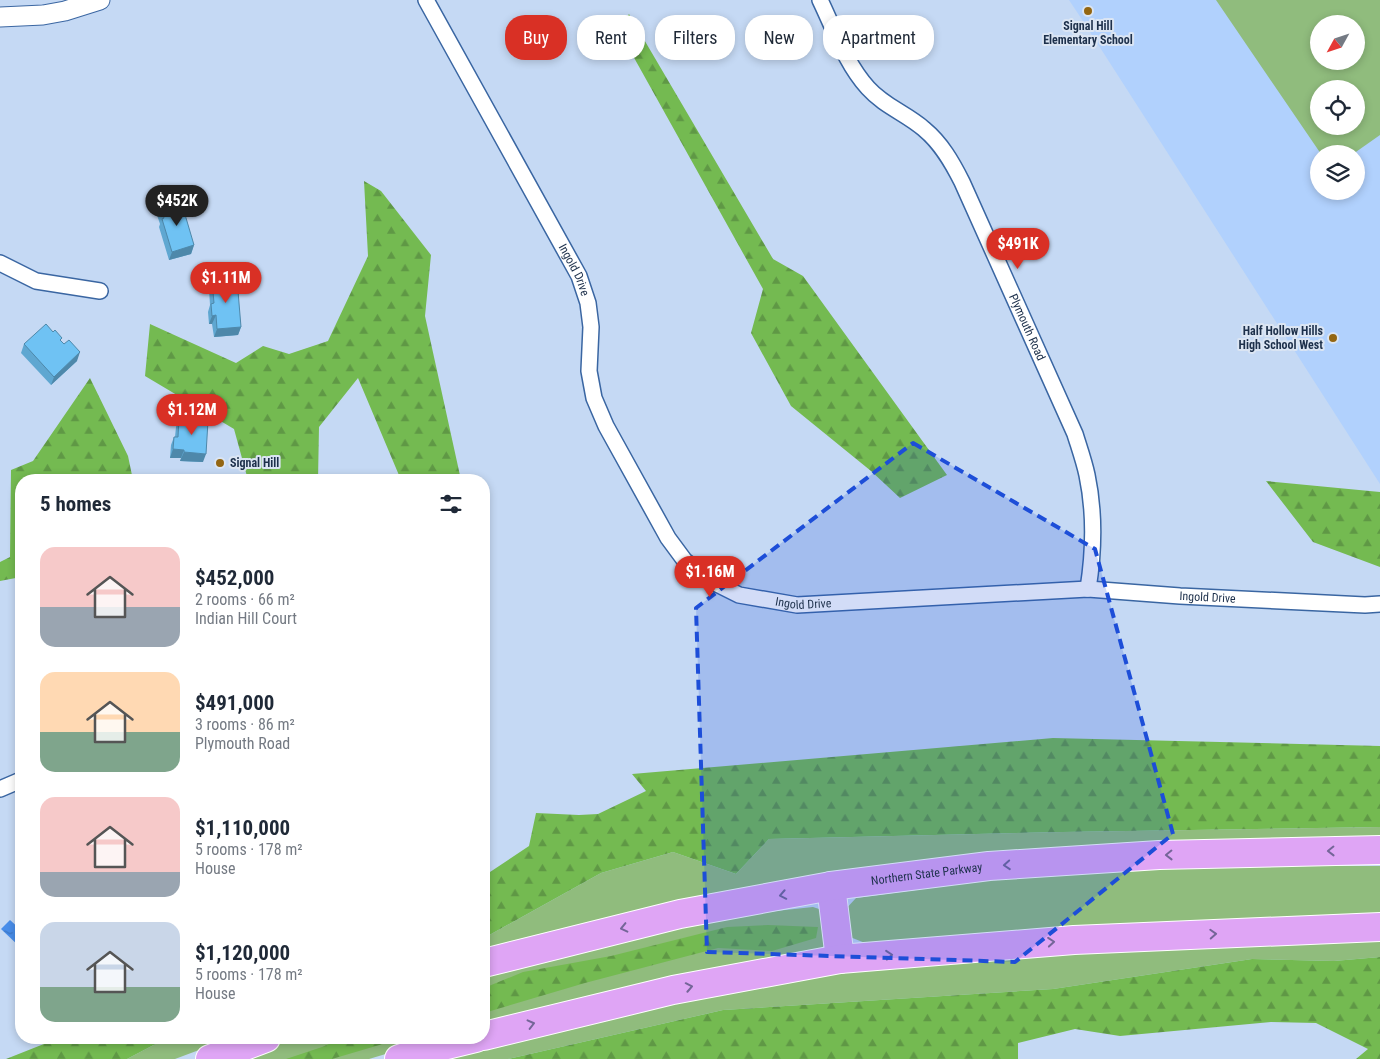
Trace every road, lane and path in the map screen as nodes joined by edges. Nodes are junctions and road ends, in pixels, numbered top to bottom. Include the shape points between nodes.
1 (100, 0) edge
2 (426, 0) edge
3 (820, 0) edge
4 (0, 17) edge
5 (0, 263) edge
6 (100, 291) dead end
7 (1088, 589) junction
8 (1380, 604) edge
9 (15, 783) edge
10 (0, 789) edge
11 (1380, 850) edge
12 (831, 886) junction
13 (1380, 927) edge
14 (840, 959) junction
15 (490, 962) edge
16 (490, 1035) edge
17 (250, 1044) edge
18 (451, 1044) edge
19 (210, 1059) edge
20 (399, 1059) edge

1 - 4 street via 43,15
2 - 7 street, Ingold Drive via 579,276 588,303 591,327 589,371 594,398 668,538 686,561 711,581 740,595 797,605
3 - 7 street, Plymouth Road via 852,66 868,89 924,128 946,152 962,182 1075,434 1087,473 1093,515 1093,558
5 - 6 street via 36,281
7 - 8 street, Ingold Drive
9 - 10 street
11 -> 12 highway, Northern State Parkway via 1159,855 989,866
12 - 14 highway
12 -> 15 highway, Northern State Parkway via 680,914
14 -> 13 highway via 1074,940
16 -> 14 highway via 674,990
17 - 19 highway
18 - 20 highway

